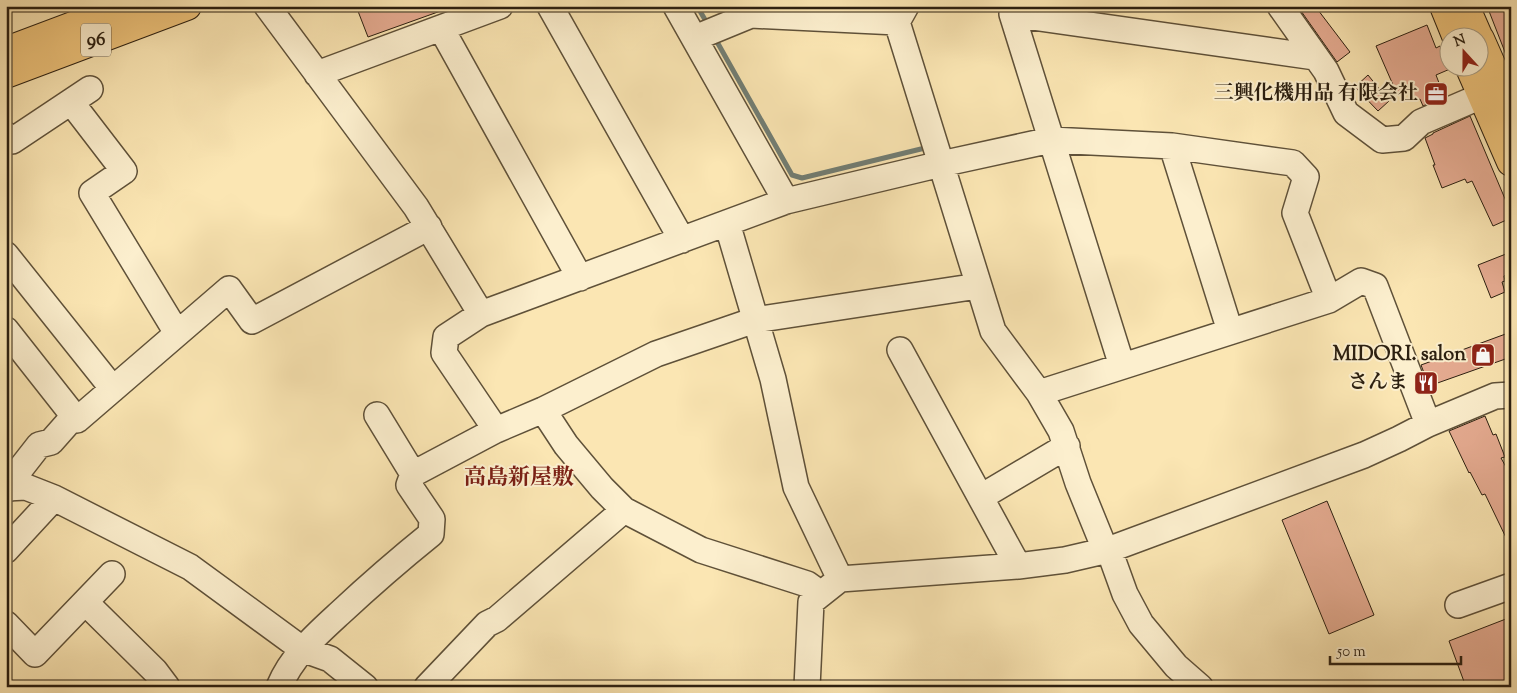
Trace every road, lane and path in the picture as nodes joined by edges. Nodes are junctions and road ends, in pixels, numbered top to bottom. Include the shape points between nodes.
1 (126, 6) edge
2 (187, 6) edge
3 (267, 6) edge
4 (500, 6) edge
5 (550, 6) edge
6 (676, 6) edge
7 (1280, 6) edge
8 (1444, 6) edge
9 (1465, 6) edge
10 (1013, 10) edge
11 (902, 14) edge
12 (440, 28) junction
13 (1453, 28) edge
14 (1475, 28) edge
15 (695, 38) junction
16 (6, 51) edge
17 (1315, 57) junction
18 (1490, 72) edge
19 (6, 74) edge
20 (317, 74) junction
21 (1480, 78) edge
22 (1498, 97) edge
23 (6, 135) edge
24 (1051, 140) junction
25 (1172, 146) junction
26 (1511, 162) edge
27 (941, 164) junction
28 (786, 201) junction
29 (727, 223) junction
30 (429, 227) junction
31 (682, 240) junction
32 (6, 255) edge
33 (580, 278) junction
34 (978, 286) junction
35 (1328, 300) junction
36 (481, 314) junction
37 (756, 320) junction
38 (6, 330) edge
39 (1230, 331) junction
40 (177, 333) junction
41 (900, 350) dead end
42 (1122, 366) junction
43 (113, 390) junction
44 (1038, 393) junction
45 (1511, 395) edge
46 (543, 410) junction
47 (377, 415) dead end
48 (74, 416) junction
49 (1428, 424) junction
50 (496, 430) junction
51 (1067, 446) junction
52 (413, 474) junction
53 (11, 484) edge
54 (981, 497) junction
55 (54, 498) junction
56 (624, 510) junction
57 (6, 550) edge
58 (1108, 550) junction
59 (1018, 566) junction
60 (112, 574) dead end
61 (840, 579) junction
62 (1511, 586) edge
63 (821, 594) junction
64 (85, 602) junction
65 (1458, 605) dead end
66 (6, 624) edge
67 (302, 649) junction
68 (166, 687) edge
69 (279, 687) edge
70 (365, 687) edge
71 (427, 687) edge
72 (807, 687) edge
73 (1200, 687) edge

1 - 16 main road, 96
2 - 19 main road, 96
3 - 20 street
4 - 12 street
5 - 31 street
6 - 15 street
7 - 17 street
8 - 13 main road
9 - 14 main road
10 - 17 street
10 - 24 street
11 - 15 street via 751,15
11 - 27 street
12 - 20 street
12 - 33 street
15 - 28 street
17 - 22 street via 1326,71 1346,113 1382,140 1404,138 1421,122
18 - 22 main road
20 - 30 street
21 - 22 main road
22 - 26 main road
23 - 40 street via 12,141 80,96 124,171 92,193
24 - 25 street
24 - 27 street
24 - 42 street
25 - 35 street via 1293,163 1306,177 1295,213
25 - 39 street
27 - 28 street
27 - 34 street
28 - 29 street
29 - 31 street
29 - 37 street
30 - 36 street
30 - 40 street via 252,321 230,289
31 - 33 street
32 - 43 street
33 - 36 street
34 - 37 street
34 - 44 street via 994,331
35 - 39 street
35 - 49 street via 1361,281 1375,286
36 - 50 street via 446,337 444,353
37 - 46 street via 656,354
37 - 61 street via 773,379 796,487
38 - 48 street
39 - 42 street
40 - 43 street
41 - 54 street
42 - 44 street
43 - 48 street via 77,420
44 - 51 street via 1062,431
45 - 49 street via 1495,396
46 - 50 street
46 - 56 street via 572,452
47 - 52 street
48 - 53 street via 50,442 39,446
49 - 58 street via 1364,455
50 - 52 street
51 - 54 street
51 - 58 street via 1078,483
52 - 67 street via 409,485 432,519 431,534 381,575
53 - 55 street
54 - 59 street
55 - 57 street
55 - 67 street via 190,567
56 - 63 street via 701,550 807,584
56 - 71 street via 497,619 487,624
58 - 59 street
58 - 73 street via 1141,624 1176,666
59 - 61 street
60 - 64 street
61 - 63 street
62 - 65 street
63 - 72 street via 810,602
64 - 66 street via 35,654
64 - 68 street via 155,671
67 - 69 street
67 - 70 street via 330,659

